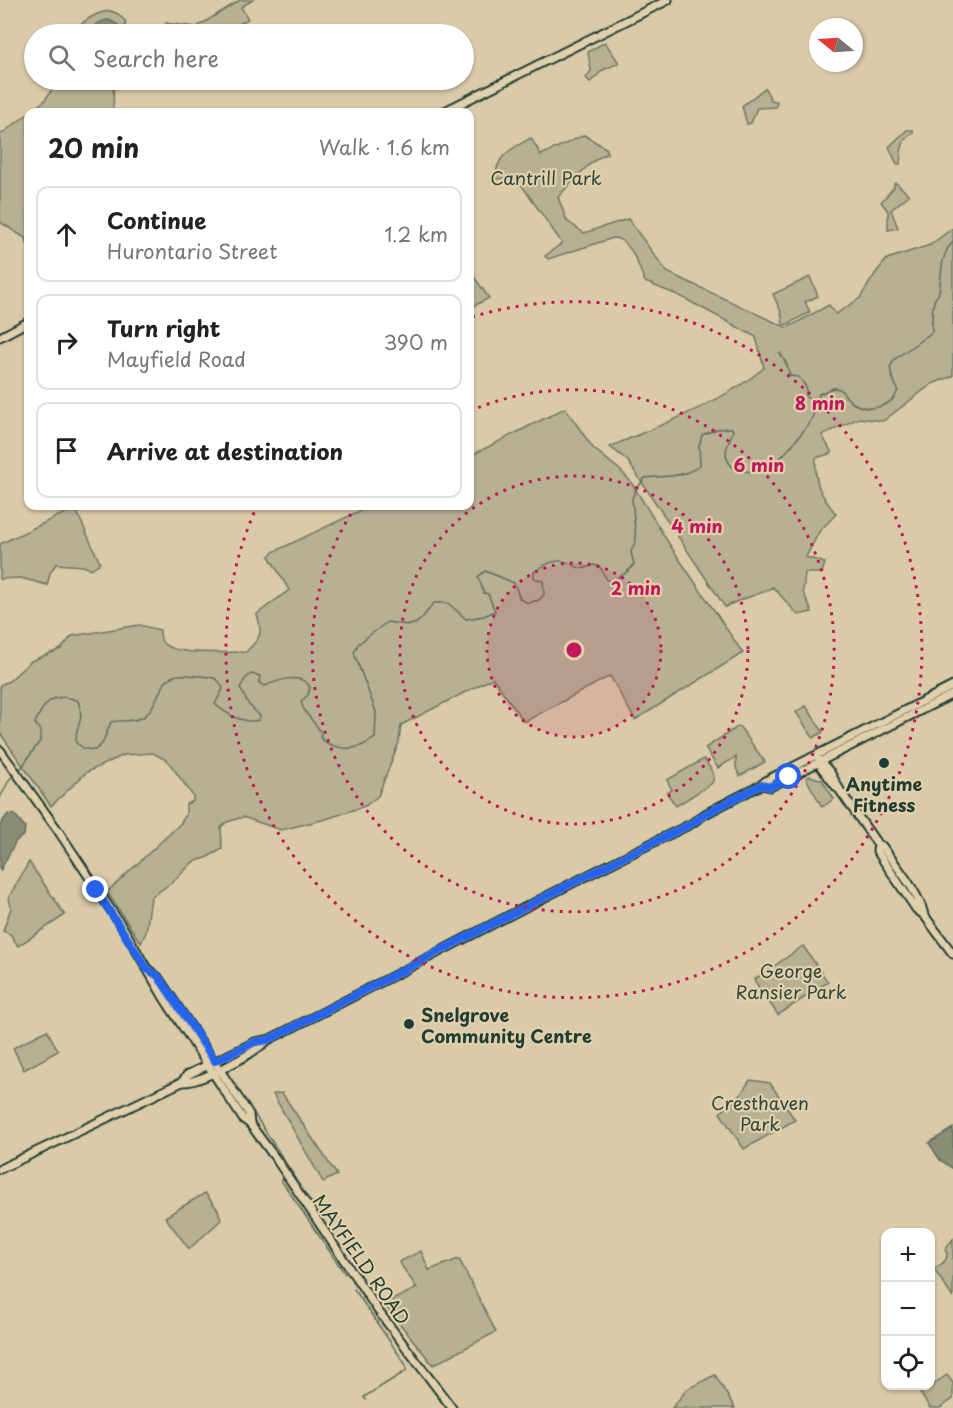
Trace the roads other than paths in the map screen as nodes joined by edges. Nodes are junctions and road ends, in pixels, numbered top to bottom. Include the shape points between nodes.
1 (668, 0) edge
2 (451, 108) edge
3 (24, 324) edge
4 (0, 337) edge
5 (953, 686) edge
6 (953, 694) edge
7 (846, 748) junction
8 (2, 753) edge
9 (818, 758) junction
10 (830, 772) junction
11 (841, 792) junction
12 (953, 954) edge
13 (147, 969) junction
14 (268, 1040) junction
15 (215, 1061) junction
16 (208, 1065) junction
17 (216, 1071) junction
18 (182, 1082) junction
19 (0, 1169) edge
20 (452, 1408) edge

1 - 2 main road
3 - 4 main road
5 - 9 main road
6 - 7 main road
7 - 9 main road
7 - 10 main road via 831,759
8 - 13 main road, MAYFIELD ROAD via 57,829
9 - 10 main road
9 - 11 main road via 820,767
9 - 14 main road via 770,787 761,785
10 - 11 main road
11 - 12 main road via 882,846
13 - 15 main road, MAYFIELD ROAD via 158,976
13 - 16 main road, MAYFIELD ROAD
14 - 15 main road
14 - 17 main road
15 - 16 main road
15 - 17 main road, MAYFIELD ROAD
16 - 17 main road, MAYFIELD ROAD
16 - 18 main road via 187,1075
17 - 18 main road via 191,1083
17 - 20 main road, MAYFIELD ROAD via 243,1119 276,1159 379,1312
18 - 19 main road

